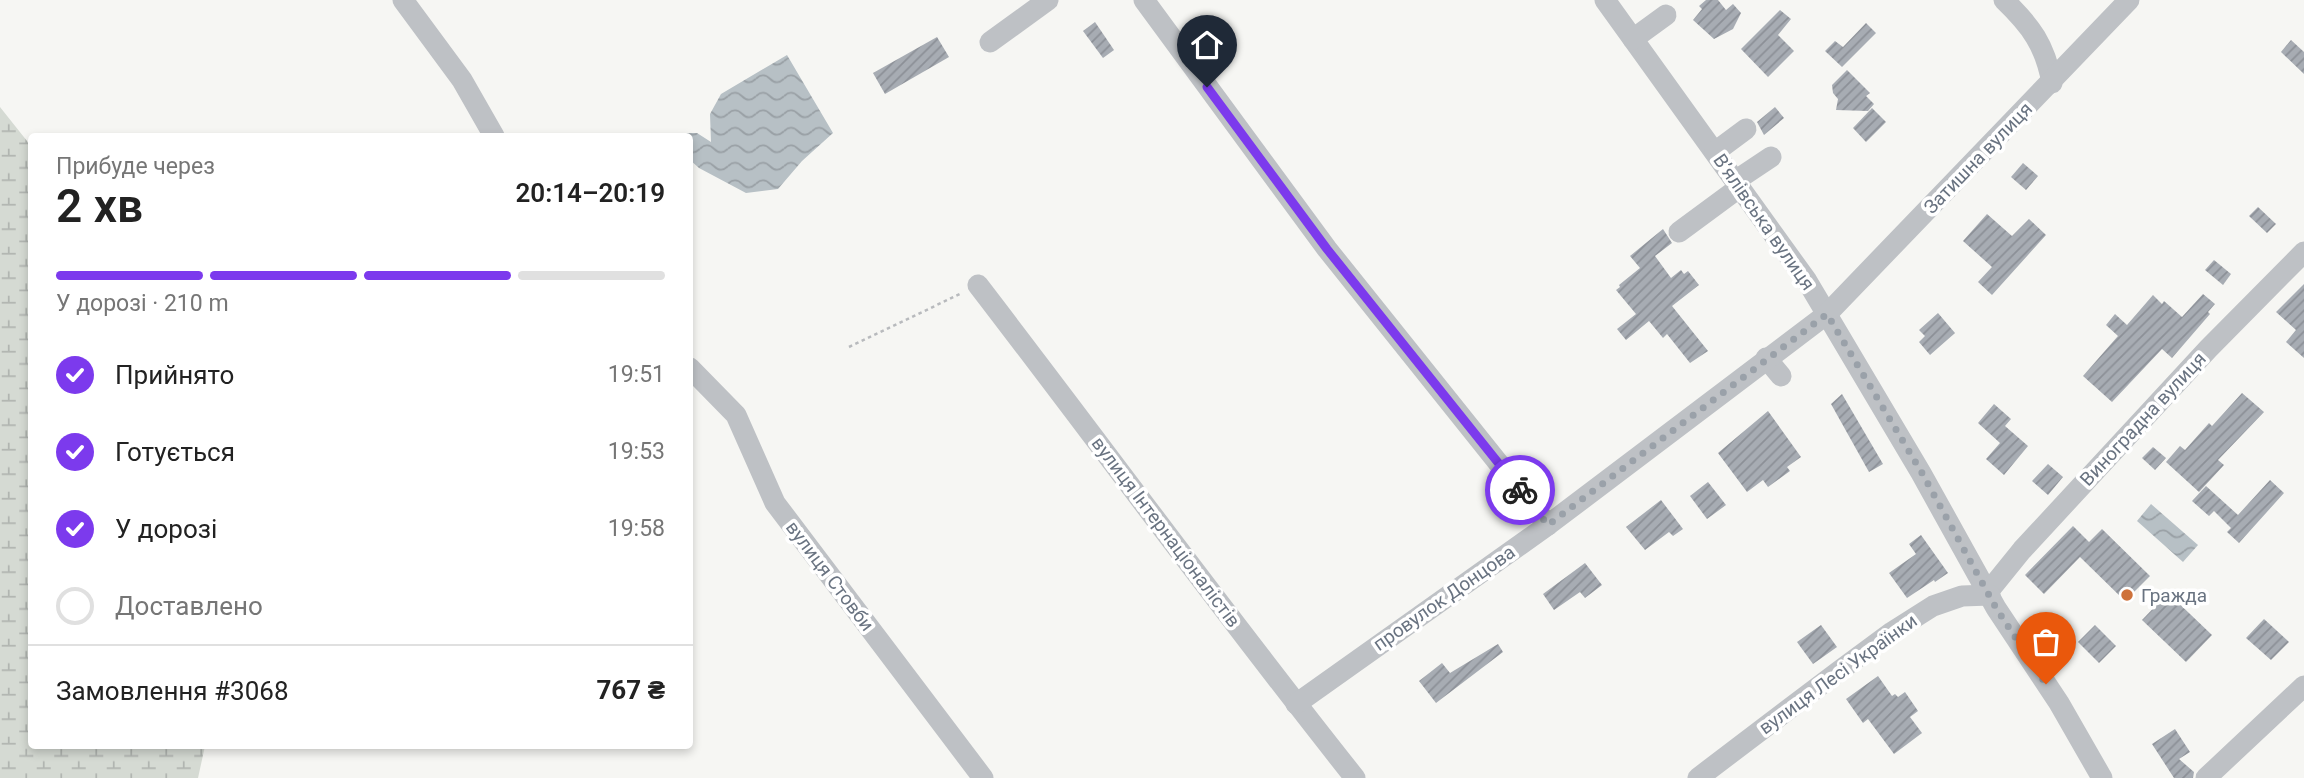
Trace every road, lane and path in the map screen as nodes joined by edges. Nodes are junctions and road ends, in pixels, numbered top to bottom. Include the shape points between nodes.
1 (403, 0) edge
2 (1048, 0) edge
3 (1144, 0) edge
4 (1605, 0) edge
5 (2004, 0) edge
6 (2129, 0) edge
7 (1666, 15) dead end
8 (1633, 39) junction
9 (990, 42) dead end
10 (2052, 83) junction
11 (1746, 130) dead end
12 (492, 133) edge
13 (1715, 152) junction
14 (1771, 157) dead end
15 (1738, 184) junction
16 (1679, 232) dead end
17 (2304, 252) edge
18 (978, 285) joint
19 (1827, 314) junction
20 (849, 347) dead end
21 (1766, 358) junction
22 (693, 371) edge
23 (1782, 376) dead end
24 (1548, 525) junction
25 (1989, 594) junction
26 (2304, 685) edge
27 (1296, 704) junction
28 (984, 778) edge
29 (1355, 778) edge
30 (1698, 778) edge
31 (2102, 778) edge
32 (2206, 778) edge

1 - 12 street via 462,80
2 - 9 street
3 - 24 street via 1327,249
4 - 8 street, В’ялівська вулиця
5 - 10 street via 2038,39
6 - 10 street, Затишна вулиця
7 - 8 street
8 - 13 street, В’ялівська вулиця
10 - 19 street, Затишна вулиця
11 - 13 street
13 - 15 street, В’ялівська вулиця
14 - 15 street
15 - 16 street
15 - 19 street, В’ялівська вулиця
17 - 25 street, Виноградна вулиця via 2022,550
18 - 20 path
18 - 27 street, вулиця Інтернаціоналістів
19 - 21 street, провулок Донцова
19 - 25 street, В’ялівська вулиця
21 - 23 street
21 - 24 street, провулок Донцова
22 - 28 street, вулиця Стовби via 736,415 775,503
24 - 27 street, провулок Донцова
25 - 30 street, вулиця Лесі Українки via 1948,592 1933,606 1878,636
25 - 31 street, В’ялівська вулиця
26 - 32 street
27 - 29 street, вулиця Інтернаціоналістів

